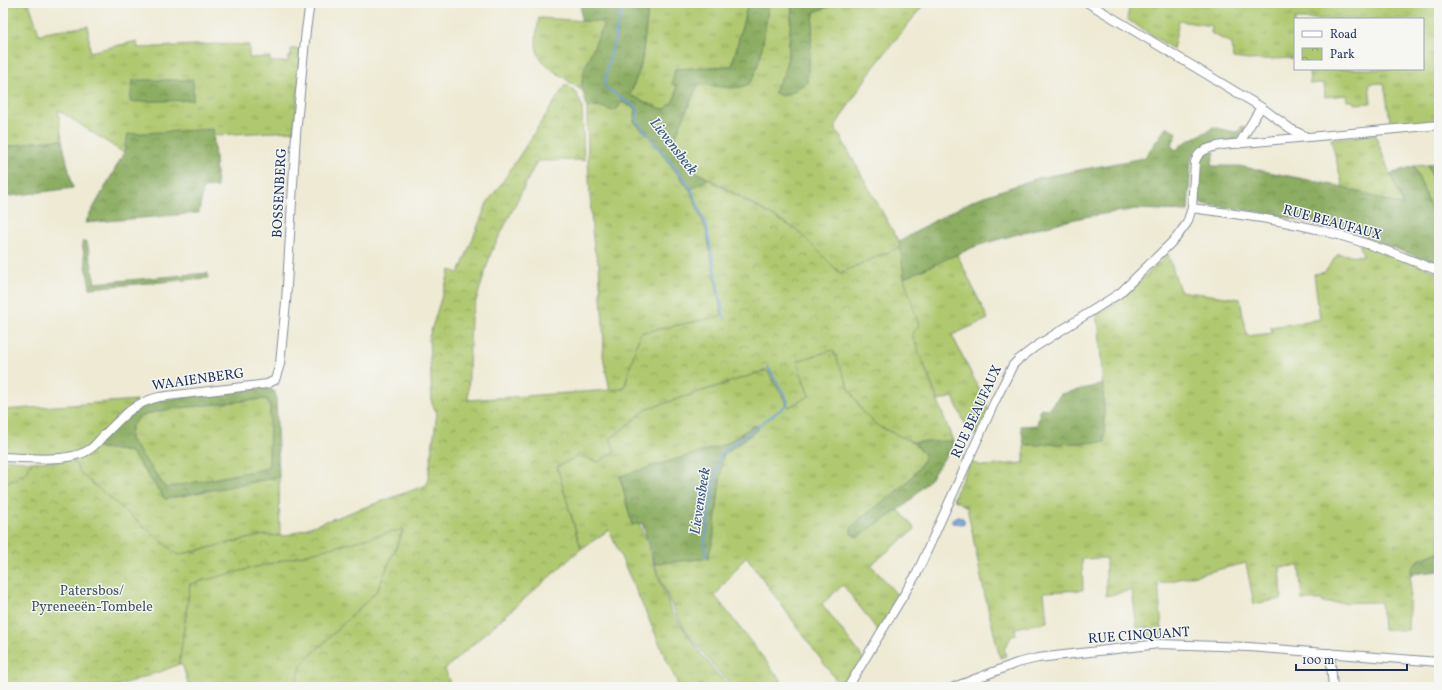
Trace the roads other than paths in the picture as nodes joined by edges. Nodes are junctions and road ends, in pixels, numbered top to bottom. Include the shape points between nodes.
1 (310, 3) edge
2 (1088, 3) edge
3 (1261, 107) junction
4 (1439, 125) edge
5 (1308, 138) junction
6 (1239, 144) junction
7 (1192, 205) junction
8 (1439, 271) edge
9 (272, 383) joint
10 (3, 457) edge
11 (1330, 653) junction
12 (1439, 662) edge
13 (848, 687) edge
14 (954, 687) edge
15 (1333, 687) edge

1 - 9 street, BOSSENBERG via 296,134 283,341 277,377
2 - 3 street
3 - 5 street
3 - 6 street
4 - 5 street, RUE BEAUFAUX
5 - 6 street, RUE BEAUFAUX
6 - 7 street, RUE BEAUFAUX via 1204,149 1196,158
7 - 8 street, RUE BEAUFAUX via 1325,231 1383,249
7 - 13 street, RUE BEAUFAUX via 1187,223 1176,238 1128,286 1035,347 1014,365 995,401 917,573
9 - 10 street, WAAIENBERG via 145,400 127,412 90,449 68,458
11 - 12 street, RUE CINQUANT
11 - 14 street, RUE CINQUANT via 1159,644 1038,658 1010,665
11 - 15 street

